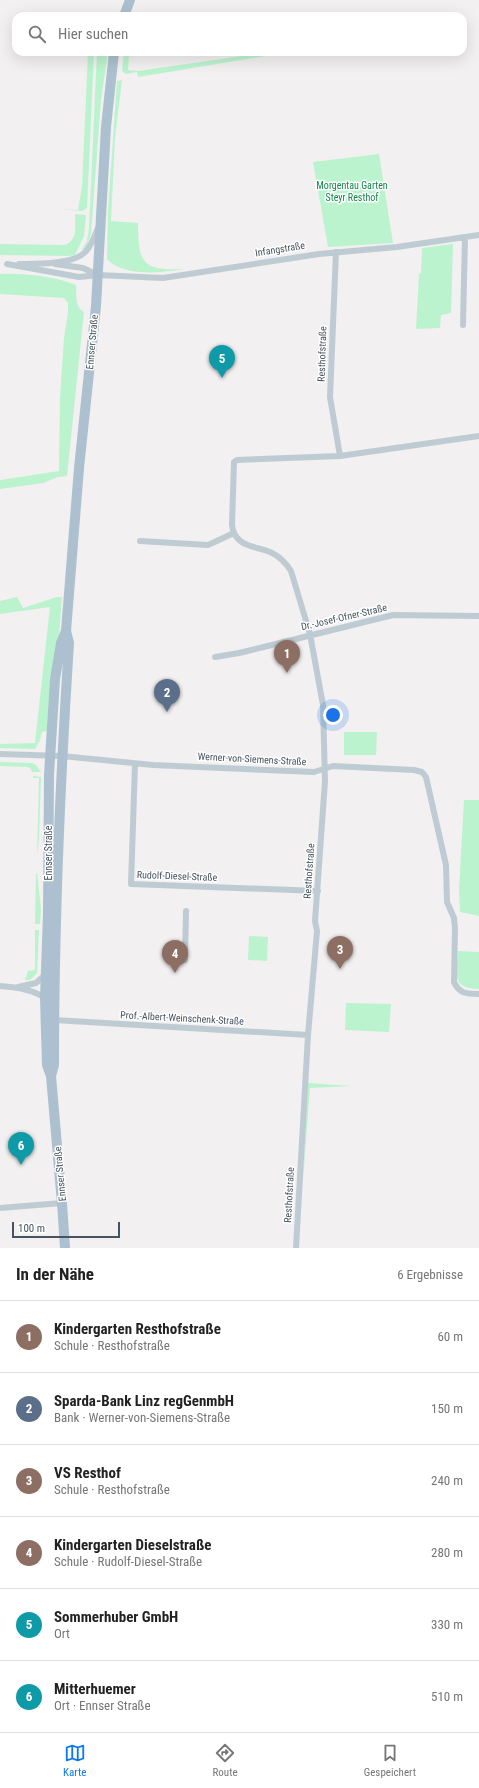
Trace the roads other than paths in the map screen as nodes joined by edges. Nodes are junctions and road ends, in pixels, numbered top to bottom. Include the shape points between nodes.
1 (130, 0) edge
2 (126, 12) edge
3 (114, 56) edge
4 (100, 223) junction
5 (479, 235) edge
6 (465, 237) junction
7 (336, 252) junction
8 (44, 263) junction
9 (7, 264) junction
10 (0, 265) edge
11 (98, 275) junction
12 (463, 325) dead end
13 (479, 436) edge
14 (340, 456) junction
15 (234, 533) junction
16 (140, 541) dead end
17 (479, 616) edge
18 (66, 632) junction
19 (310, 634) junction
20 (215, 657) dead end
21 (0, 754) edge
22 (50, 755) junction
23 (62, 756) junction
24 (135, 764) junction
25 (324, 769) junction
26 (318, 891) junction
27 (186, 911) dead end
28 (184, 960) dead end
29 (46, 975) junction
30 (0, 986) edge
31 (16, 987) junction
32 (479, 994) edge
33 (45, 998) junction
34 (54, 1020) junction
35 (308, 1035) junction
36 (51, 1076) junction
37 (62, 1203) junction
38 (0, 1208) edge
39 (65, 1248) edge
40 (296, 1248) edge

1 - 2 main road
3 - 4 main road, Ennser Straße
4 - 8 street via 84,253 72,260
4 - 11 main road, Ennser Straße
5 - 6 street, Infangstraße
6 - 7 street, Infangstraße via 397,247
6 - 12 street
7 - 11 street, Infangstraße via 163,278
7 - 14 street, Resthofstraße via 330,397
8 - 9 street
8 - 11 street via 80,267
9 - 10 street
9 - 11 street via 79,277
11 - 18 main road, Ennser Straße
13 - 14 street
14 - 15 street via 235,460 232,525
15 - 16 street via 208,545
15 - 19 street, Resthofstraße via 240,542 271,553 287,564
17 - 19 street, Dr.-Josef-Ofner-Straße via 393,615
18 - 22 main road, Ennser Straße via 61,643 55,680
18 - 23 main road, Ennser Straße via 68,643
19 - 20 street, Dr.-Josef-Ofner-Straße
19 - 25 street, Resthofstraße via 323,705
21 - 22 street, Werner-von-Siemens-Straße
22 - 23 street, Werner-von-Siemens-Straße
22 - 29 main road, Ennser Straße
23 - 24 street, Werner-von-Siemens-Straße
23 - 34 main road, Ennser Straße
24 - 25 street, Werner-von-Siemens-Straße via 314,772
24 - 26 street, Rudolf-Diesel-Straße via 132,884
25 - 26 street, Resthofstraße
25 - 32 street, Werner-von-Siemens-Straße via 333,766 414,770 422,772 426,777 446,865 447,902 454,918 454,982 466,994
26 - 35 street, Resthofstraße
27 - 28 street
29 - 31 street via 36,983
29 - 33 main road, Ennser Straße
30 - 31 street
31 - 33 street
33 - 36 main road, Ennser Straße via 47,1065
34 - 35 street, Prof.-Albert-Weinschenk-Straße
34 - 36 main road, Ennser Straße via 54,1065
35 - 40 street, Resthofstraße
36 - 37 main road, Ennser Straße
37 - 38 street
37 - 39 main road, Ennser Straße

